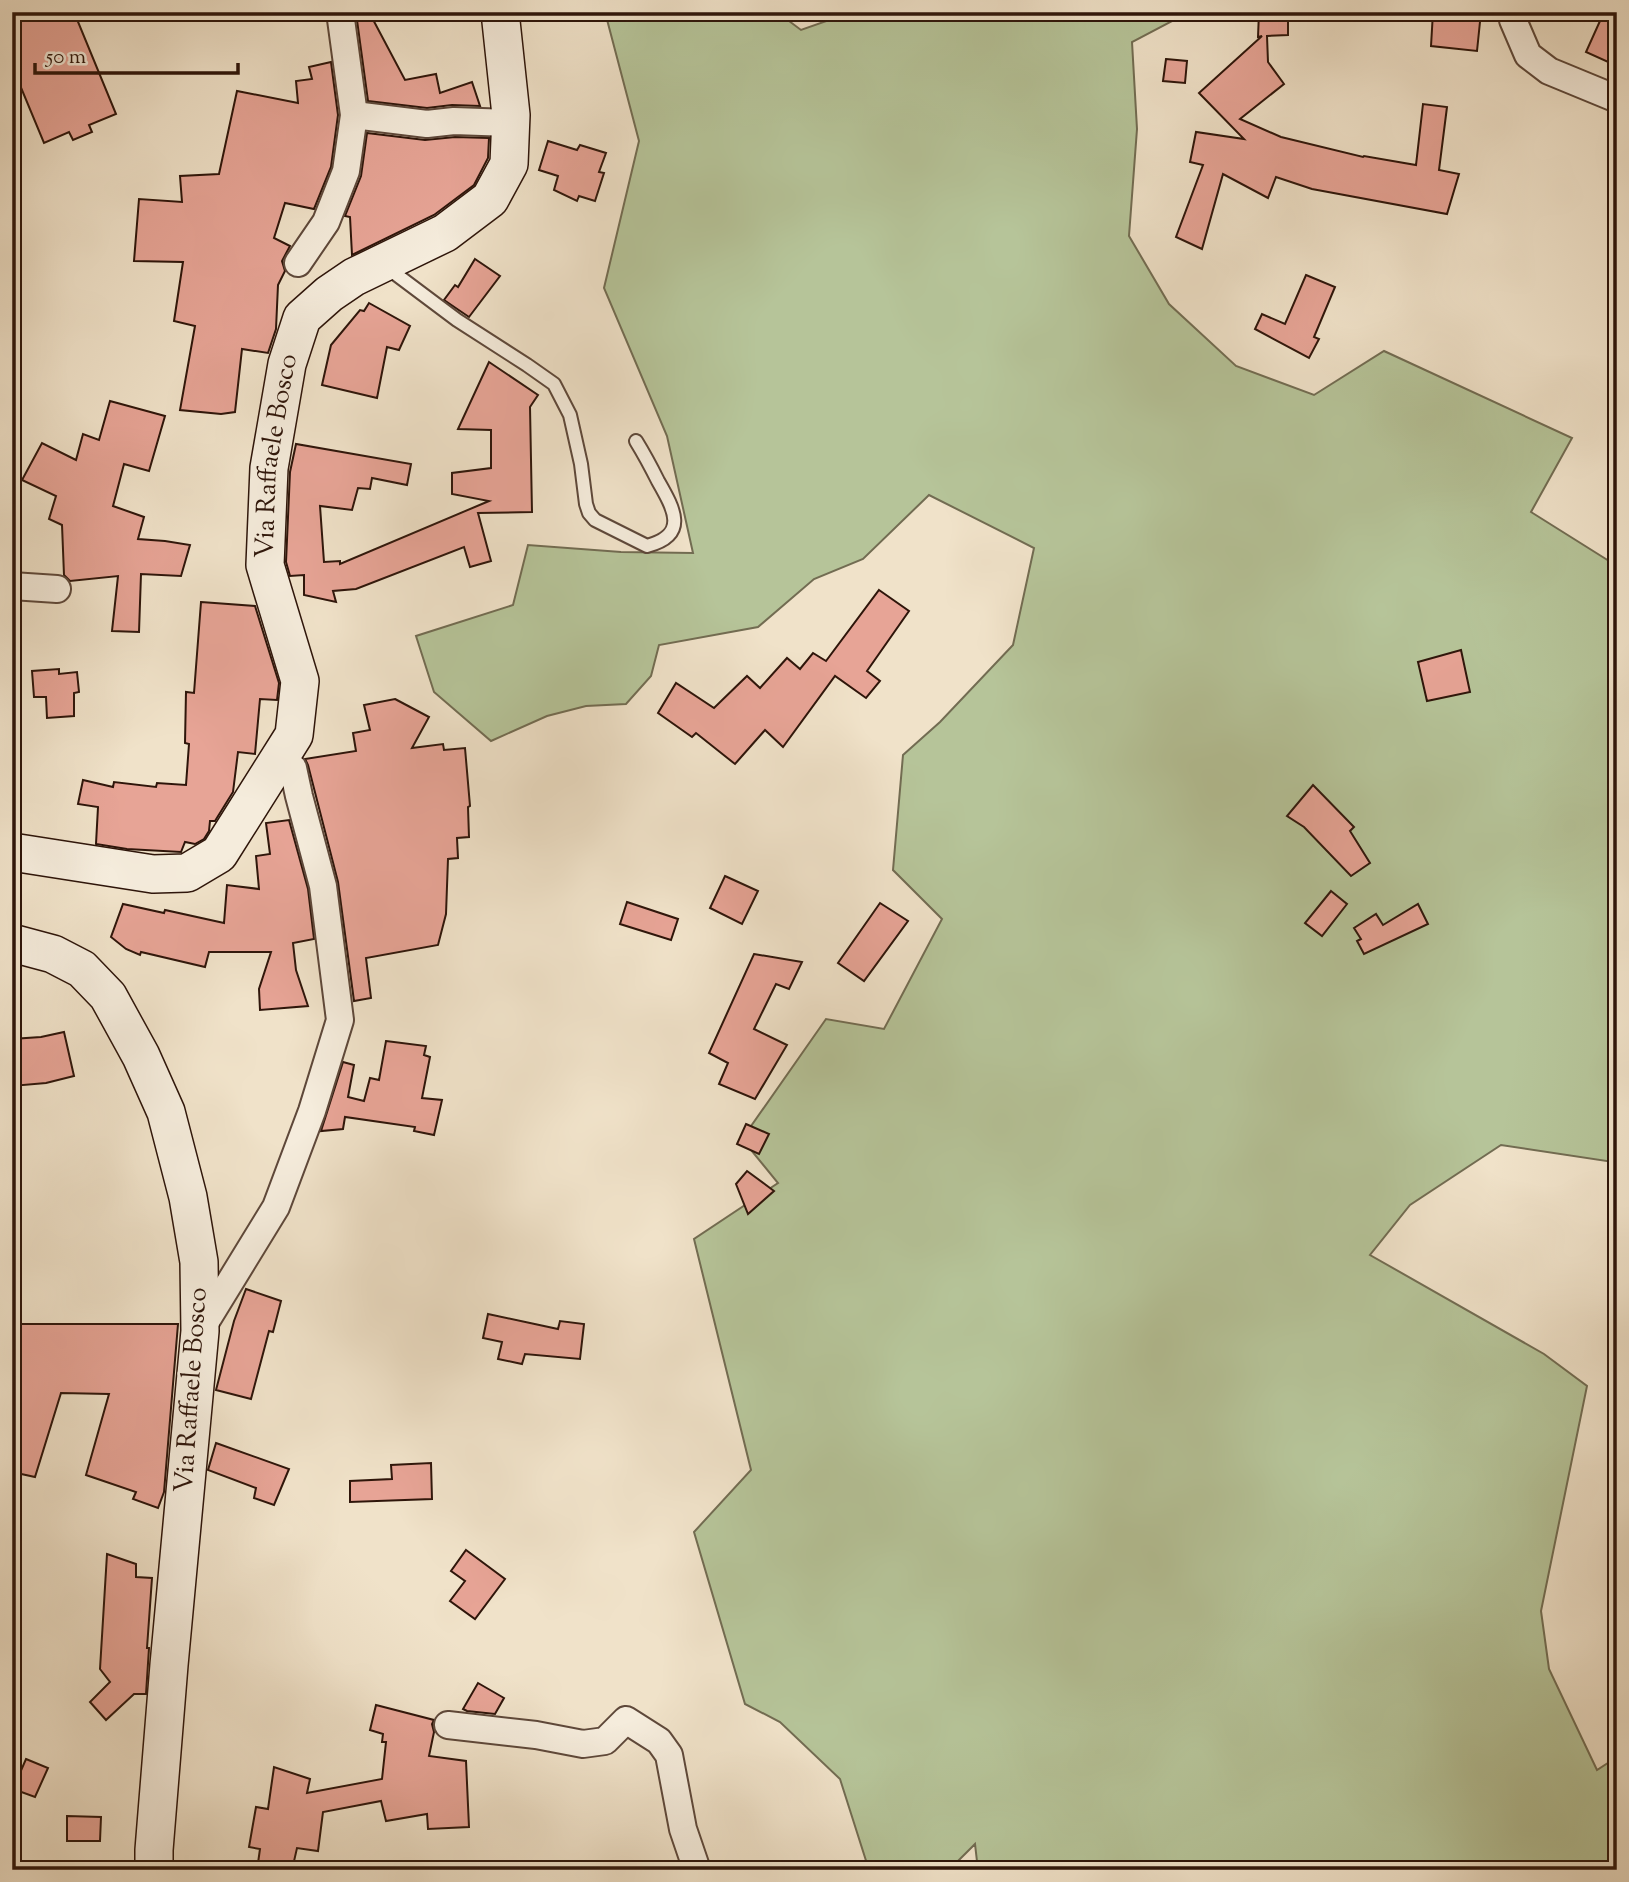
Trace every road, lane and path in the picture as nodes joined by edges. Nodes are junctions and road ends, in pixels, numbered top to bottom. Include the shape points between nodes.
1 (340, 12) edge
2 (500, 12) edge
3 (1513, 12) edge
4 (1617, 99) edge
5 (354, 115) junction
6 (510, 123) junction
7 (298, 264) dead end
8 (383, 264) junction
9 (636, 441) dead end
10 (12, 586) edge
11 (57, 589) dead end
12 (293, 768) dead end
13 (12, 852) edge
14 (12, 943) edge
15 (200, 1331) junction
16 (448, 1725) dead end
17 (154, 1870) edge
18 (697, 1870) edge

1 - 5 street
2 - 6 street, Via Raffaele Bosco
3 - 4 street via 1528,55 1549,71
5 - 6 street via 428,124
5 - 7 street via 346,171 326,222
6 - 8 street, Via Raffaele Bosco via 509,164 490,199 445,233
8 - 9 lane via 554,384 570,415 589,513 647,546 668,536 676,519
8 - 13 street, Via Raffaele Bosco via 354,277 302,318 287,364 269,468 265,565 300,681 294,735 219,854 187,873 153,874
10 - 11 street
12 - 15 street via 323,886 340,1020 276,1207
14 - 15 street, Via Raffaele Bosco via 53,954 82,969 108,996 141,1056 166,1112 188,1197 199,1262
15 - 17 street, Via Raffaele Bosco
16 - 18 street via 583,1744 605,1741 626,1720 659,1741 669,1755 683,1829

